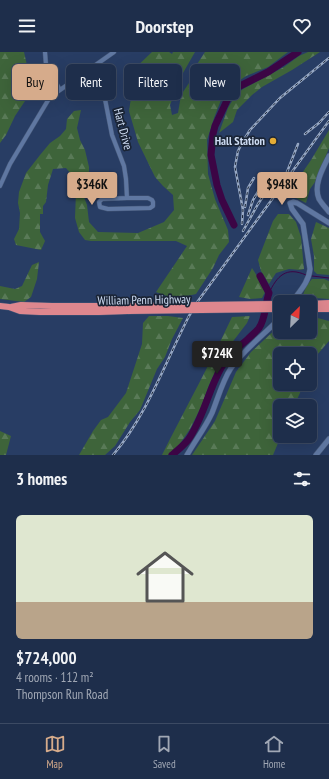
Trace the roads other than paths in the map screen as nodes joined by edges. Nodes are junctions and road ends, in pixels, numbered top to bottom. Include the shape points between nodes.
1 (45, 52) edge
2 (110, 53) edge
3 (95, 64) edge
4 (66, 86) edge
5 (60, 90) junction
6 (105, 100) edge
7 (329, 156) edge
8 (0, 186) edge
9 (127, 198) junction
10 (329, 212) edge
11 (329, 223) edge
12 (297, 295) edge
13 (329, 303) edge
14 (273, 304) edge
15 (317, 304) edge
16 (0, 306) edge
17 (128, 309) junction
18 (273, 309) edge
19 (317, 309) edge
20 (329, 309) edge
21 (273, 326) edge
22 (329, 439) edge
23 (187, 455) edge
24 (316, 455) edge

1 - 5 street via 46,64
2 - 3 street
4 - 5 street
5 - 8 street via 50,97 44,106
6 - 9 street, Hart Drive via 112,135 124,166
7 - 10 street via 317,188 320,199
9 - 9 street via 102,199 98,202 100,207 108,209 153,206 152,200 148,198
11 - 12 street via 297,203 290,203 303,224 310,269 307,280
13 - 15 highway
14 - 17 highway, William Penn Highway, bridge
16 - 17 highway, William Penn Highway
17 - 18 highway, William Penn Highway, bridge
19 - 20 highway
21 - 23 street via 232,367 209,419
22 - 24 street

